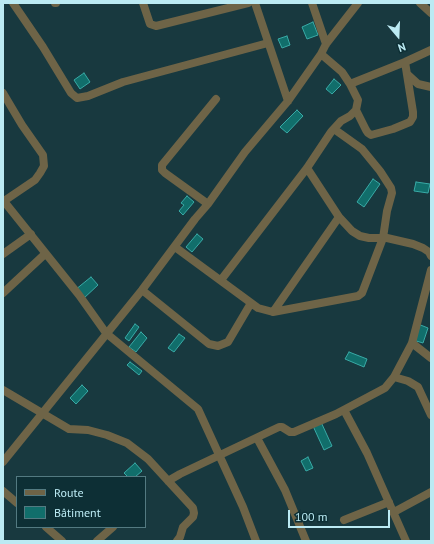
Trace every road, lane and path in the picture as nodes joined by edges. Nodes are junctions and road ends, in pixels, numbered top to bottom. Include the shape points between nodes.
1 (13, 3) edge
2 (143, 3) edge
3 (248, 3) edge
4 (255, 3) edge
5 (312, 3) edge
6 (358, 3) edge
7 (420, 3) edge
8 (431, 13) edge
9 (268, 43) junction
10 (326, 44) junction
11 (431, 50) edge
12 (321, 54) junction
13 (405, 62) junction
14 (407, 74) junction
15 (350, 84) junction
16 (431, 87) edge
17 (3, 93) edge
18 (216, 99) dead end
19 (288, 101) junction
20 (356, 110) junction
21 (334, 129) junction
22 (307, 168) junction
23 (4, 200) edge
24 (208, 204) junction
25 (339, 217) junction
26 (30, 234) junction
27 (383, 238) junction
28 (175, 247) junction
29 (3, 254) edge
30 (45, 254) junction
31 (431, 256) edge
32 (431, 270) edge
33 (221, 280) junction
34 (142, 290) junction
35 (3, 293) edge
36 (251, 302) junction
37 (273, 312) junction
38 (106, 333) junction
39 (412, 343) junction
40 (431, 358) edge
41 (394, 377) junction
42 (3, 390) edge
43 (344, 410) junction
44 (43, 413) junction
45 (431, 414) edge
46 (257, 438) junction
47 (219, 456) junction
48 (3, 462) edge
49 (168, 481) junction
50 (3, 491) edge
51 (431, 492) edge
52 (16, 502) edge
53 (389, 502) junction
54 (394, 512) junction
55 (344, 520) dead end
56 (47, 528) edge
57 (113, 528) edge
58 (62, 541) edge
59 (97, 541) edge
60 (177, 541) edge
61 (256, 541) edge
62 (306, 541) edge
63 (406, 541) edge

1 - 9 street via 71,93 77,98 123,82
2 - 3 street via 150,24 156,26
4 - 9 street
5 - 10 street
6 - 10 street
7 - 8 street
9 - 19 street
10 - 12 street
11 - 13 street
12 - 15 street via 342,72
12 - 19 street
13 - 14 street
13 - 15 street
14 - 16 street via 418,84
14 - 20 street via 413,112 410,122 371,134 366,130
15 - 20 street via 358,100
17 - 23 street via 43,155 44,166 35,180
18 - 24 street via 162,165 165,173
19 - 24 street via 245,152
20 - 21 street
21 - 22 street
21 - 27 street via 362,149 391,188
22 - 25 street
22 - 33 street
23 - 26 street
24 - 28 street
25 - 27 street via 352,232 360,236
25 - 37 street
26 - 29 street
26 - 30 street
27 - 31 street via 423,248
27 - 37 street via 362,293 358,296
28 - 33 street
28 - 34 street
30 - 35 street
30 - 38 street
32 - 39 street
33 - 36 street
34 - 36 street via 209,344 218,346 228,342
34 - 38 street
36 - 37 street via 258,308
38 - 44 street
38 - 47 street via 198,409
39 - 40 street
39 - 41 street
41 - 43 street via 379,392
41 - 45 street via 418,387
42 - 44 street
43 - 46 street via 294,432 279,427
43 - 53 street via 368,453
44 - 48 street
44 - 49 street via 69,429 107,434 127,443 148,459
46 - 47 street
46 - 62 street via 285,490
47 - 49 street
47 - 61 street
49 - 60 street via 193,508 194,513 183,527
50 - 52 street
51 - 54 street
53 - 54 street
53 - 55 street
54 - 63 street
56 - 58 street
57 - 59 street

